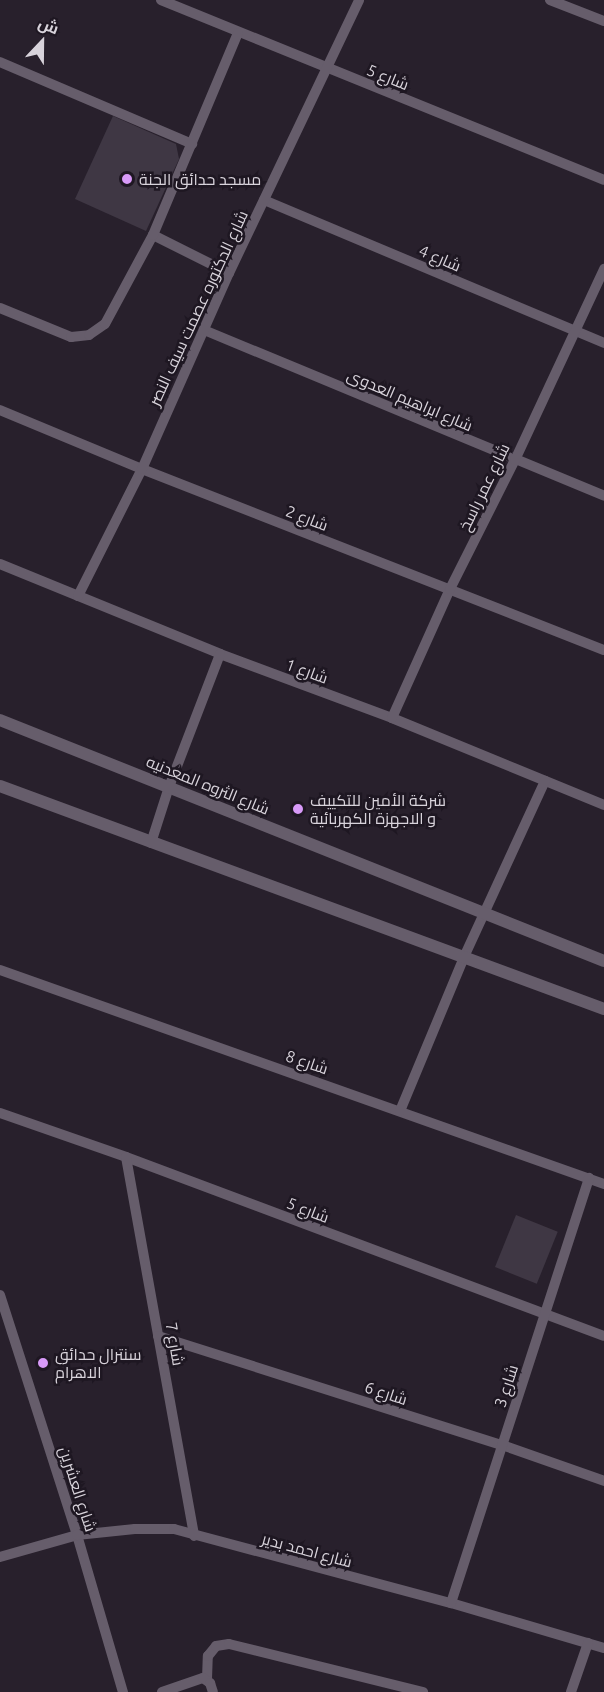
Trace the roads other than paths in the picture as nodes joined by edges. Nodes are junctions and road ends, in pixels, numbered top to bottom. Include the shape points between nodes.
1 (161, 0) edge
2 (359, 0) edge
3 (550, 0) edge
4 (604, 21) edge
5 (238, 33) junction
6 (0, 62) edge
7 (327, 69) junction
8 (192, 144) junction
9 (604, 180) edge
10 (264, 200) junction
11 (153, 235) junction
12 (604, 269) edge
13 (229, 273) junction
14 (0, 308) edge
15 (204, 330) junction
16 (575, 331) junction
17 (604, 343) edge
18 (0, 410) edge
19 (515, 460) junction
20 (141, 469) junction
21 (604, 496) edge
22 (0, 564) edge
23 (450, 589) junction
24 (78, 596) junction
25 (604, 650) edge
26 (220, 654) junction
27 (392, 718) junction
28 (0, 720) edge
29 (545, 781) junction
30 (0, 786) edge
31 (169, 787) junction
32 (604, 805) edge
33 (151, 843) junction
34 (484, 912) junction
35 (464, 957) junction
36 (604, 961) edge
37 (0, 970) edge
38 (604, 1009) edge
39 (400, 1111) junction
40 (0, 1113) edge
41 (126, 1157) junction
42 (589, 1178) junction
43 (604, 1184) edge
44 (0, 1295) edge
45 (545, 1315) junction
46 (158, 1336) junction
47 (604, 1336) edge
48 (502, 1445) junction
49 (604, 1481) edge
50 (77, 1535) junction
51 (194, 1536) junction
52 (0, 1557) edge
53 (451, 1603) junction
54 (588, 1644) junction
55 (604, 1648) edge
56 (207, 1679) junction
57 (123, 1692) edge
58 (162, 1692) edge
59 (213, 1692) edge
60 (423, 1692) edge
61 (571, 1692) edge

1 - 5 street, شارع 5
2 - 7 street, شارع الدكتوره عصمت سيف النصر
3 - 4 street
5 - 7 street, شارع 5
5 - 8 street
6 - 8 street
7 - 9 street, شارع 5
7 - 10 street, شارع الدكتوره عصمت سيف النصر
8 - 11 street
10 - 13 street, شارع الدكتوره عصمت سيف النصر
10 - 16 street, شارع 4
11 - 13 street
11 - 14 street via 105,324 89,335 71,337
12 - 16 street, شارع عمر راسخ
13 - 15 street, شارع الدكتوره عصمت سيف النصر
15 - 19 street, شارع ابراهيم العدوى
15 - 20 street, شارع الدكتوره عصمت سيف النصر
16 - 17 street, شارع 4
16 - 19 street, شارع عمر راسخ
18 - 20 street, شارع 2
19 - 21 street, شارع ابراهيم العدوى
19 - 23 street, شارع عمر راسخ
20 - 23 street, شارع 2
20 - 24 street, شارع الدكتوره عصمت سيف النصر
22 - 24 street, شارع 1
23 - 25 street, شارع 2
23 - 27 street, شارع عمر راسخ
24 - 26 street, شارع 1
26 - 27 street, شارع 1
26 - 31 street
27 - 29 street, شارع 1
28 - 31 street, شارع الثروه المعدنيه
29 - 32 street, شارع 1
29 - 34 street
30 - 33 street
31 - 33 street
31 - 34 street, شارع الثروه المعدنيه
33 - 35 street
34 - 35 street
34 - 36 street, شارع الثروه المعدنيه
35 - 38 street
35 - 39 street
37 - 39 street, شارع 8
39 - 42 street, شارع 8
40 - 41 street, شارع 5
41 - 45 street, شارع 5
41 - 46 street, شارع 7
42 - 43 street, شارع 8
42 - 45 street, شارع 3
44 - 50 street, شارع العشرين
45 - 47 street, شارع 5
45 - 48 street, شارع 3
46 - 48 street, شارع 6
46 - 51 street, شارع 7
48 - 49 street, شارع 6
48 - 53 street, شارع 3
50 - 51 street, شارع احمد بدير via 154,1528
50 - 52 street, شارع احمد بدير
50 - 57 street, شارع العشرين
51 - 53 street, شارع احمد بدير
53 - 54 street, شارع احمد بدير
54 - 55 street, شارع احمد بدير
54 - 61 street
56 - 58 street
56 - 59 street
56 - 60 street via 208,1656 216,1646 229,1644

